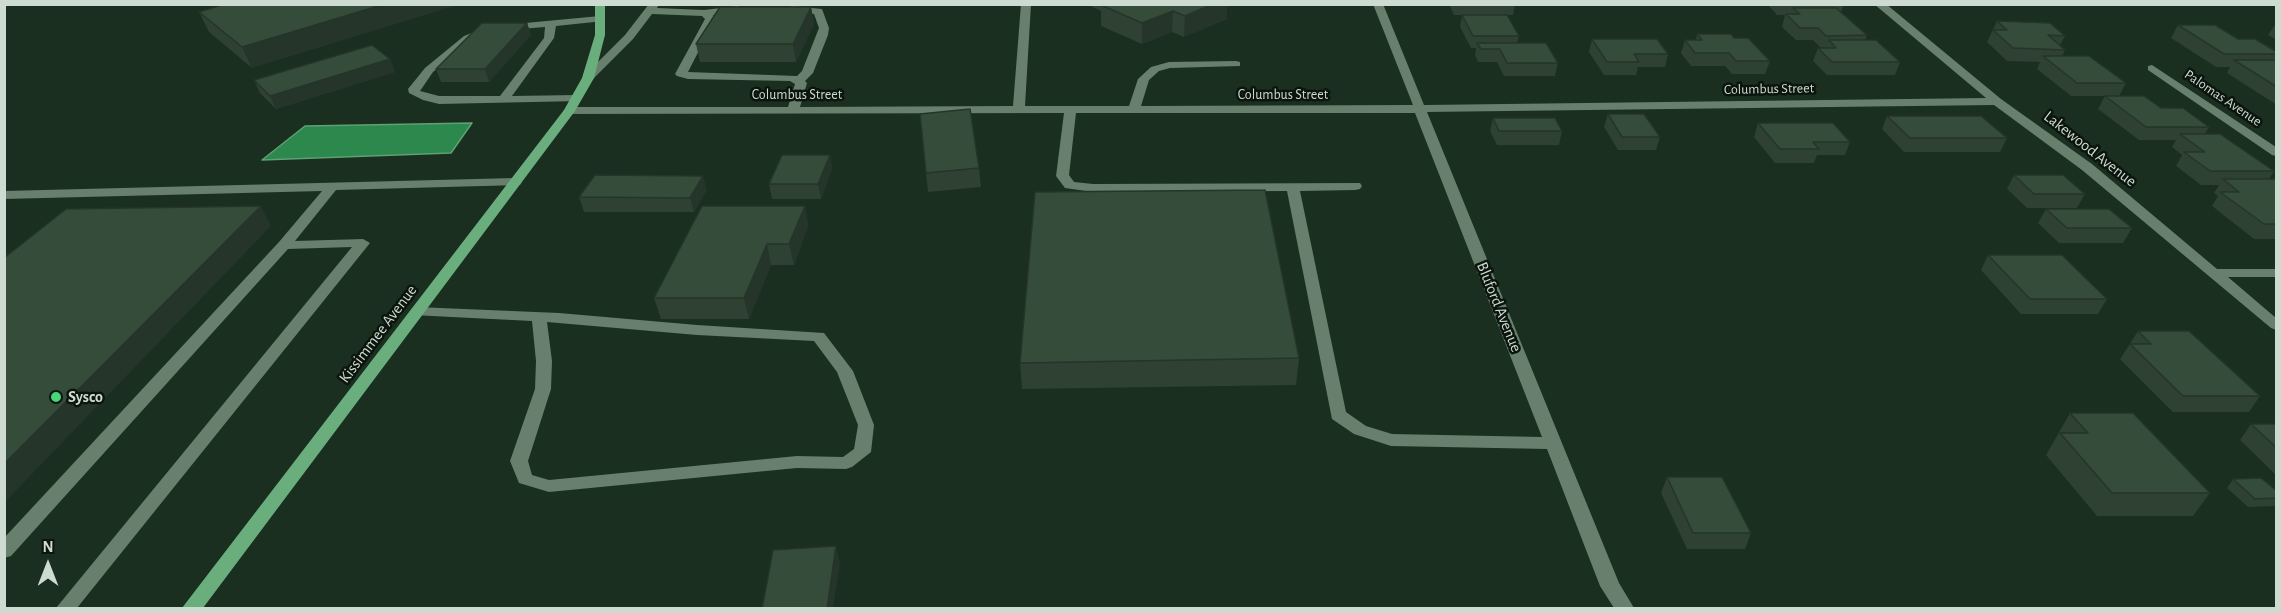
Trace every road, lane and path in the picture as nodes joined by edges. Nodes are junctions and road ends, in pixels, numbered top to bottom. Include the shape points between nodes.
1 (600, 4) edge
2 (1026, 4) edge
3 (1378, 4) edge
4 (1879, 4) edge
5 (651, 8) edge
6 (754, 9) edge
7 (776, 9) edge
8 (704, 13) junction
9 (600, 20) junction
10 (551, 25) junction
11 (1236, 64) dead end
12 (2152, 68) dead end
13 (588, 78) junction
14 (799, 80) junction
15 (503, 100) junction
16 (1997, 101) junction
17 (572, 105) junction
18 (793, 110) junction
19 (1019, 110) junction
20 (1070, 110) junction
21 (1134, 110) junction
22 (1421, 110) junction
23 (2277, 152) edge
24 (515, 182) junction
25 (1355, 186) dead end
26 (332, 187) junction
27 (1293, 187) junction
28 (4, 195) edge
29 (284, 245) junction
30 (2214, 273) junction
31 (2277, 273) edge
32 (417, 312) junction
33 (539, 317) junction
34 (2277, 325) edge
35 (1553, 443) junction
36 (4, 551) edge
37 (66, 609) edge
38 (192, 609) edge
39 (1624, 609) edge

1 - 9 main road, Kissimmee Avenue
2 - 19 street
3 - 22 street, Bluford Avenue
4 - 16 street, Lakewood Avenue
5 - 8 street
5 - 13 street, Kissimmee Avenue via 629,37
6 - 8 street
7 - 14 street via 814,9 822,17 823,35 807,73
8 - 14 street via 710,19 681,74
9 - 10 street
9 - 13 main road, Kissimmee Avenue via 600,35
10 - 15 street via 549,38
10 - 15 street, Columbus Street via 496,28 468,38 429,70 414,88 415,93 427,98
11 - 21 street via 1168,65 1155,69 1144,79
12 - 23 street, Palomas Avenue
13 - 17 main road, Kissimmee Avenue
14 - 18 street
15 - 17 street, Columbus Street
16 - 22 street, Columbus Street
16 - 30 street, Lakewood Avenue via 2088,167
17 - 18 street, Columbus Street
17 - 24 main road, Kissimmee Avenue
18 - 19 street, Columbus Street
19 - 20 street, Columbus Street
20 - 21 street, Columbus Street
20 - 27 street via 1062,176 1070,185
21 - 22 street, Columbus Street
22 - 35 street, Bluford Avenue
24 - 26 street
24 - 32 main road, Kissimmee Avenue
25 - 27 street
26 - 28 street
26 - 29 street
27 - 35 street via 1338,415 1360,430 1391,440
29 - 36 street
29 - 37 street via 363,243
30 - 31 street
30 - 34 street, Lakewood Avenue
32 - 33 street
32 - 38 main road, Kissimmee Avenue
33 - 33 street via 819,336 845,371 866,425 862,452 846,463 797,462 549,486 525,479 519,461 543,389
35 - 39 street, Bluford Avenue via 1610,586

